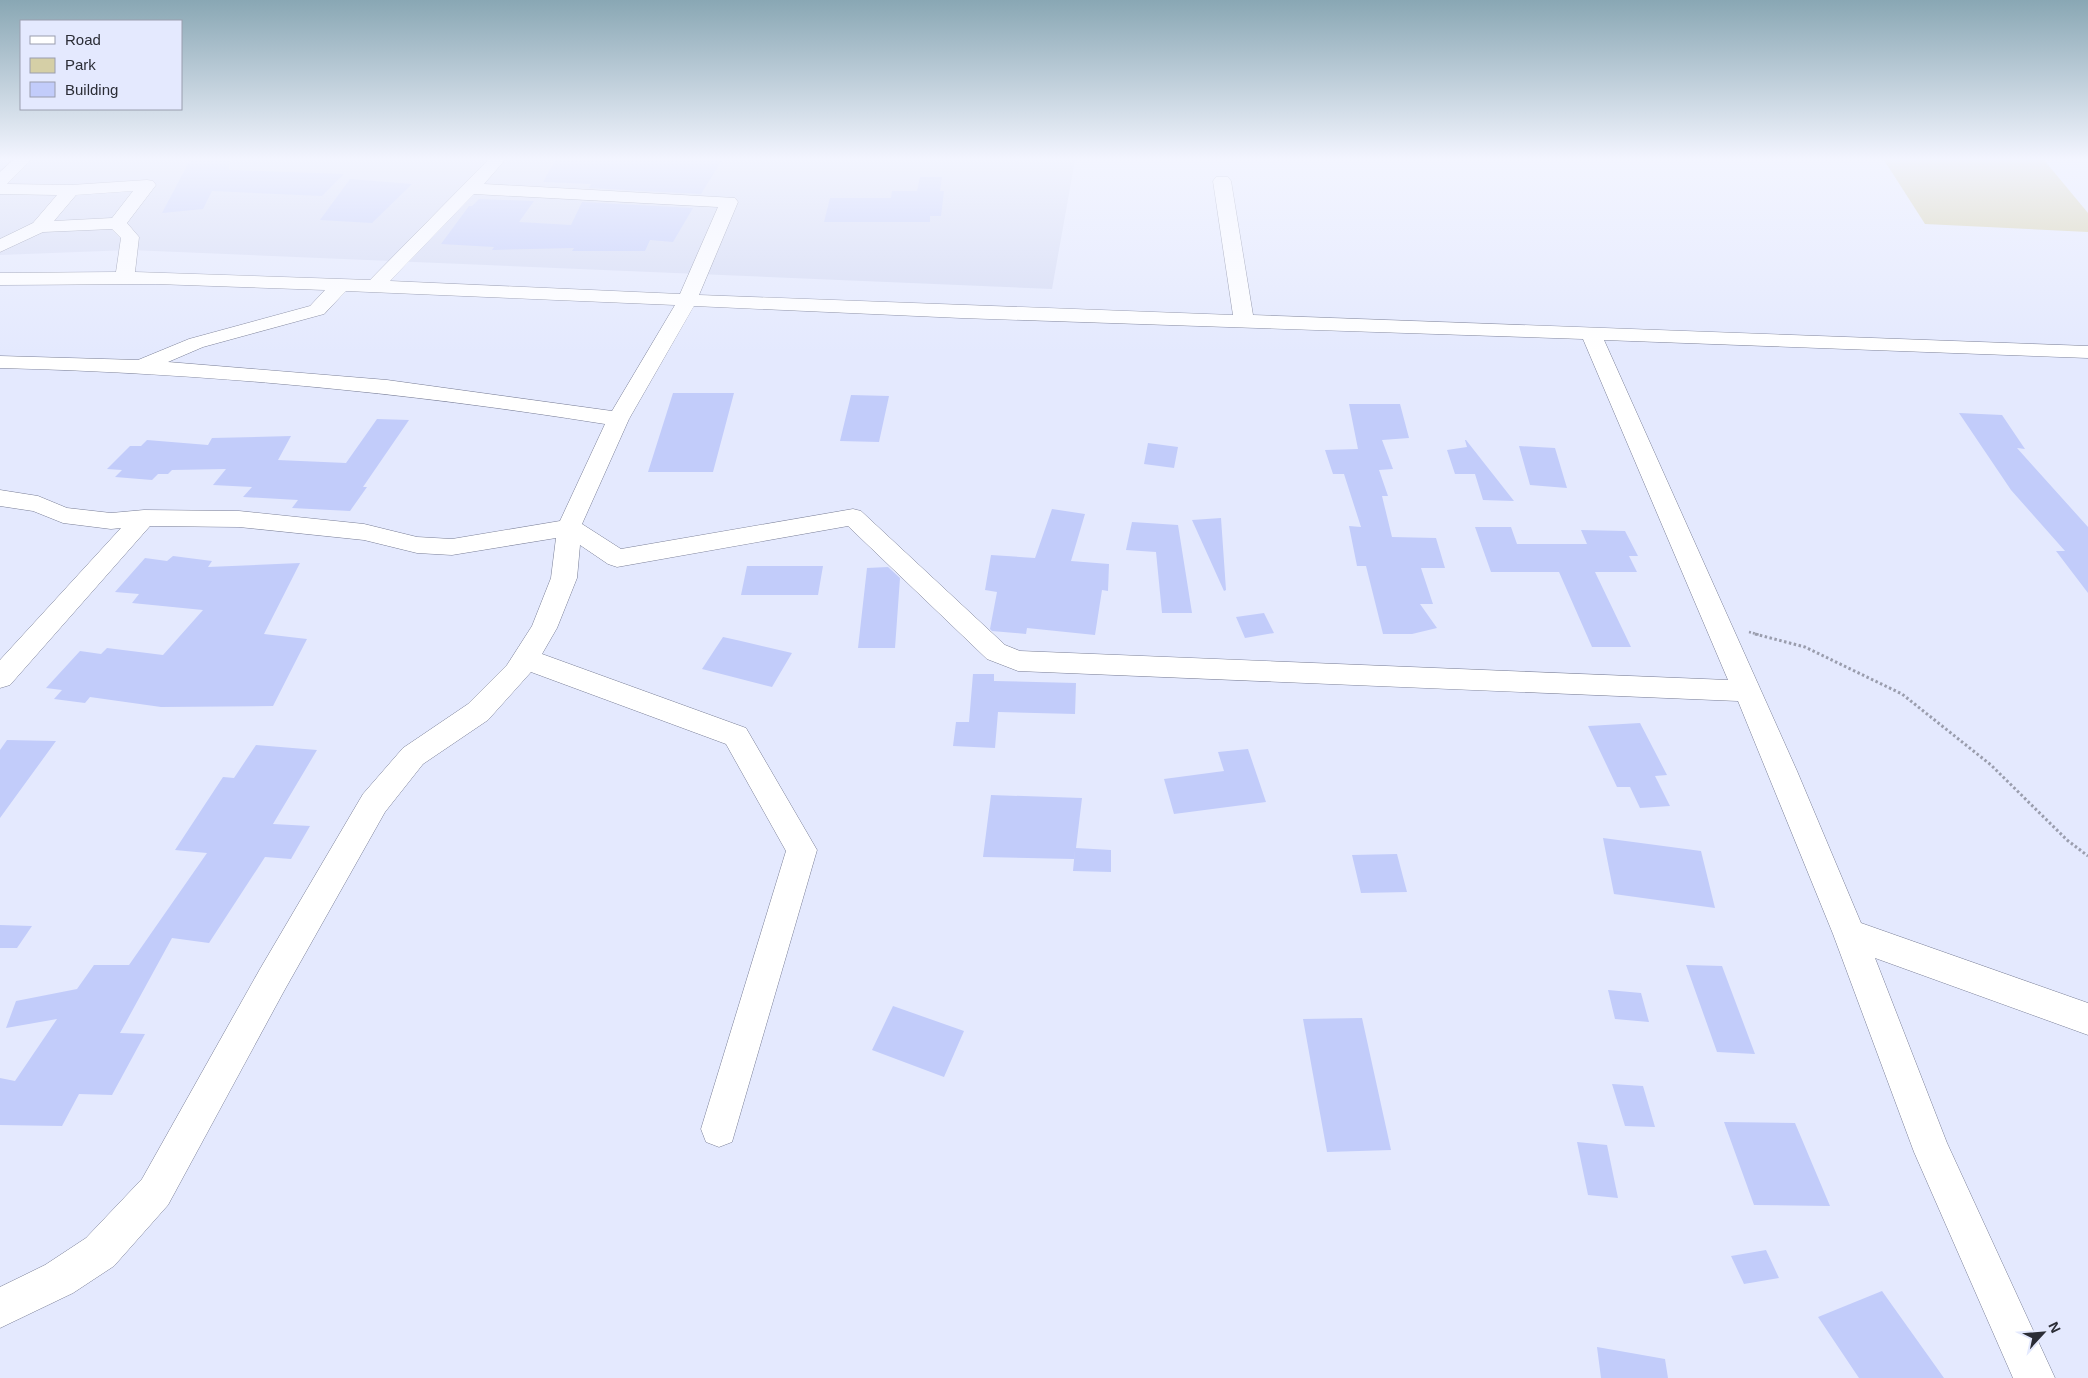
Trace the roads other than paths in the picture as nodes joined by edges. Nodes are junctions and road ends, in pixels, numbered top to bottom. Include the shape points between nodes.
1 (84, 224) edge
2 (119, 224) edge
3 (434, 224) edge
4 (719, 224) edge
5 (1229, 224) edge
6 (39, 226) joint
7 (0, 246) edge
8 (125, 278) junction
9 (0, 279) edge
10 (341, 285) junction
11 (374, 286) junction
12 (687, 301) junction
13 (1244, 321) junction
14 (1591, 334) junction
15 (2088, 352) edge
16 (0, 362) edge
17 (141, 366) junction
18 (618, 419) junction
19 (0, 498) edge
20 (144, 518) junction
21 (569, 527) junction
22 (525, 659) junction
23 (0, 678) edge
24 (1747, 691) junction
25 (1849, 934) junction
26 (2088, 1020) edge
27 (719, 1129) dead end
28 (0, 1308) edge
29 (2034, 1378) edge

1 - 6 street
2 - 8 street via 130,237
3 - 11 street
4 - 12 street
5 - 13 street
6 - 7 street
8 - 9 street
8 - 10 street
10 - 11 street
10 - 17 street via 317,310 196,343
11 - 12 street
12 - 13 street
12 - 18 street
13 - 14 street
14 - 15 street
14 - 24 street
16 - 17 street
17 - 18 street via 286,376 431,392
18 - 21 street
19 - 20 street via 38,504 63,515 111,521
20 - 21 street via 239,519 364,532 416,545 452,547
20 - 23 street
21 - 22 street via 564,578 544,628
21 - 24 street via 617,558 853,516 996,652 1018,661
22 - 27 street via 736,736 802,850
22 - 28 street via 517,672 478,712 413,756 374,803 155,1192 100,1252 58,1279
24 - 25 street
25 - 26 street
25 - 29 street via 1932,1152

